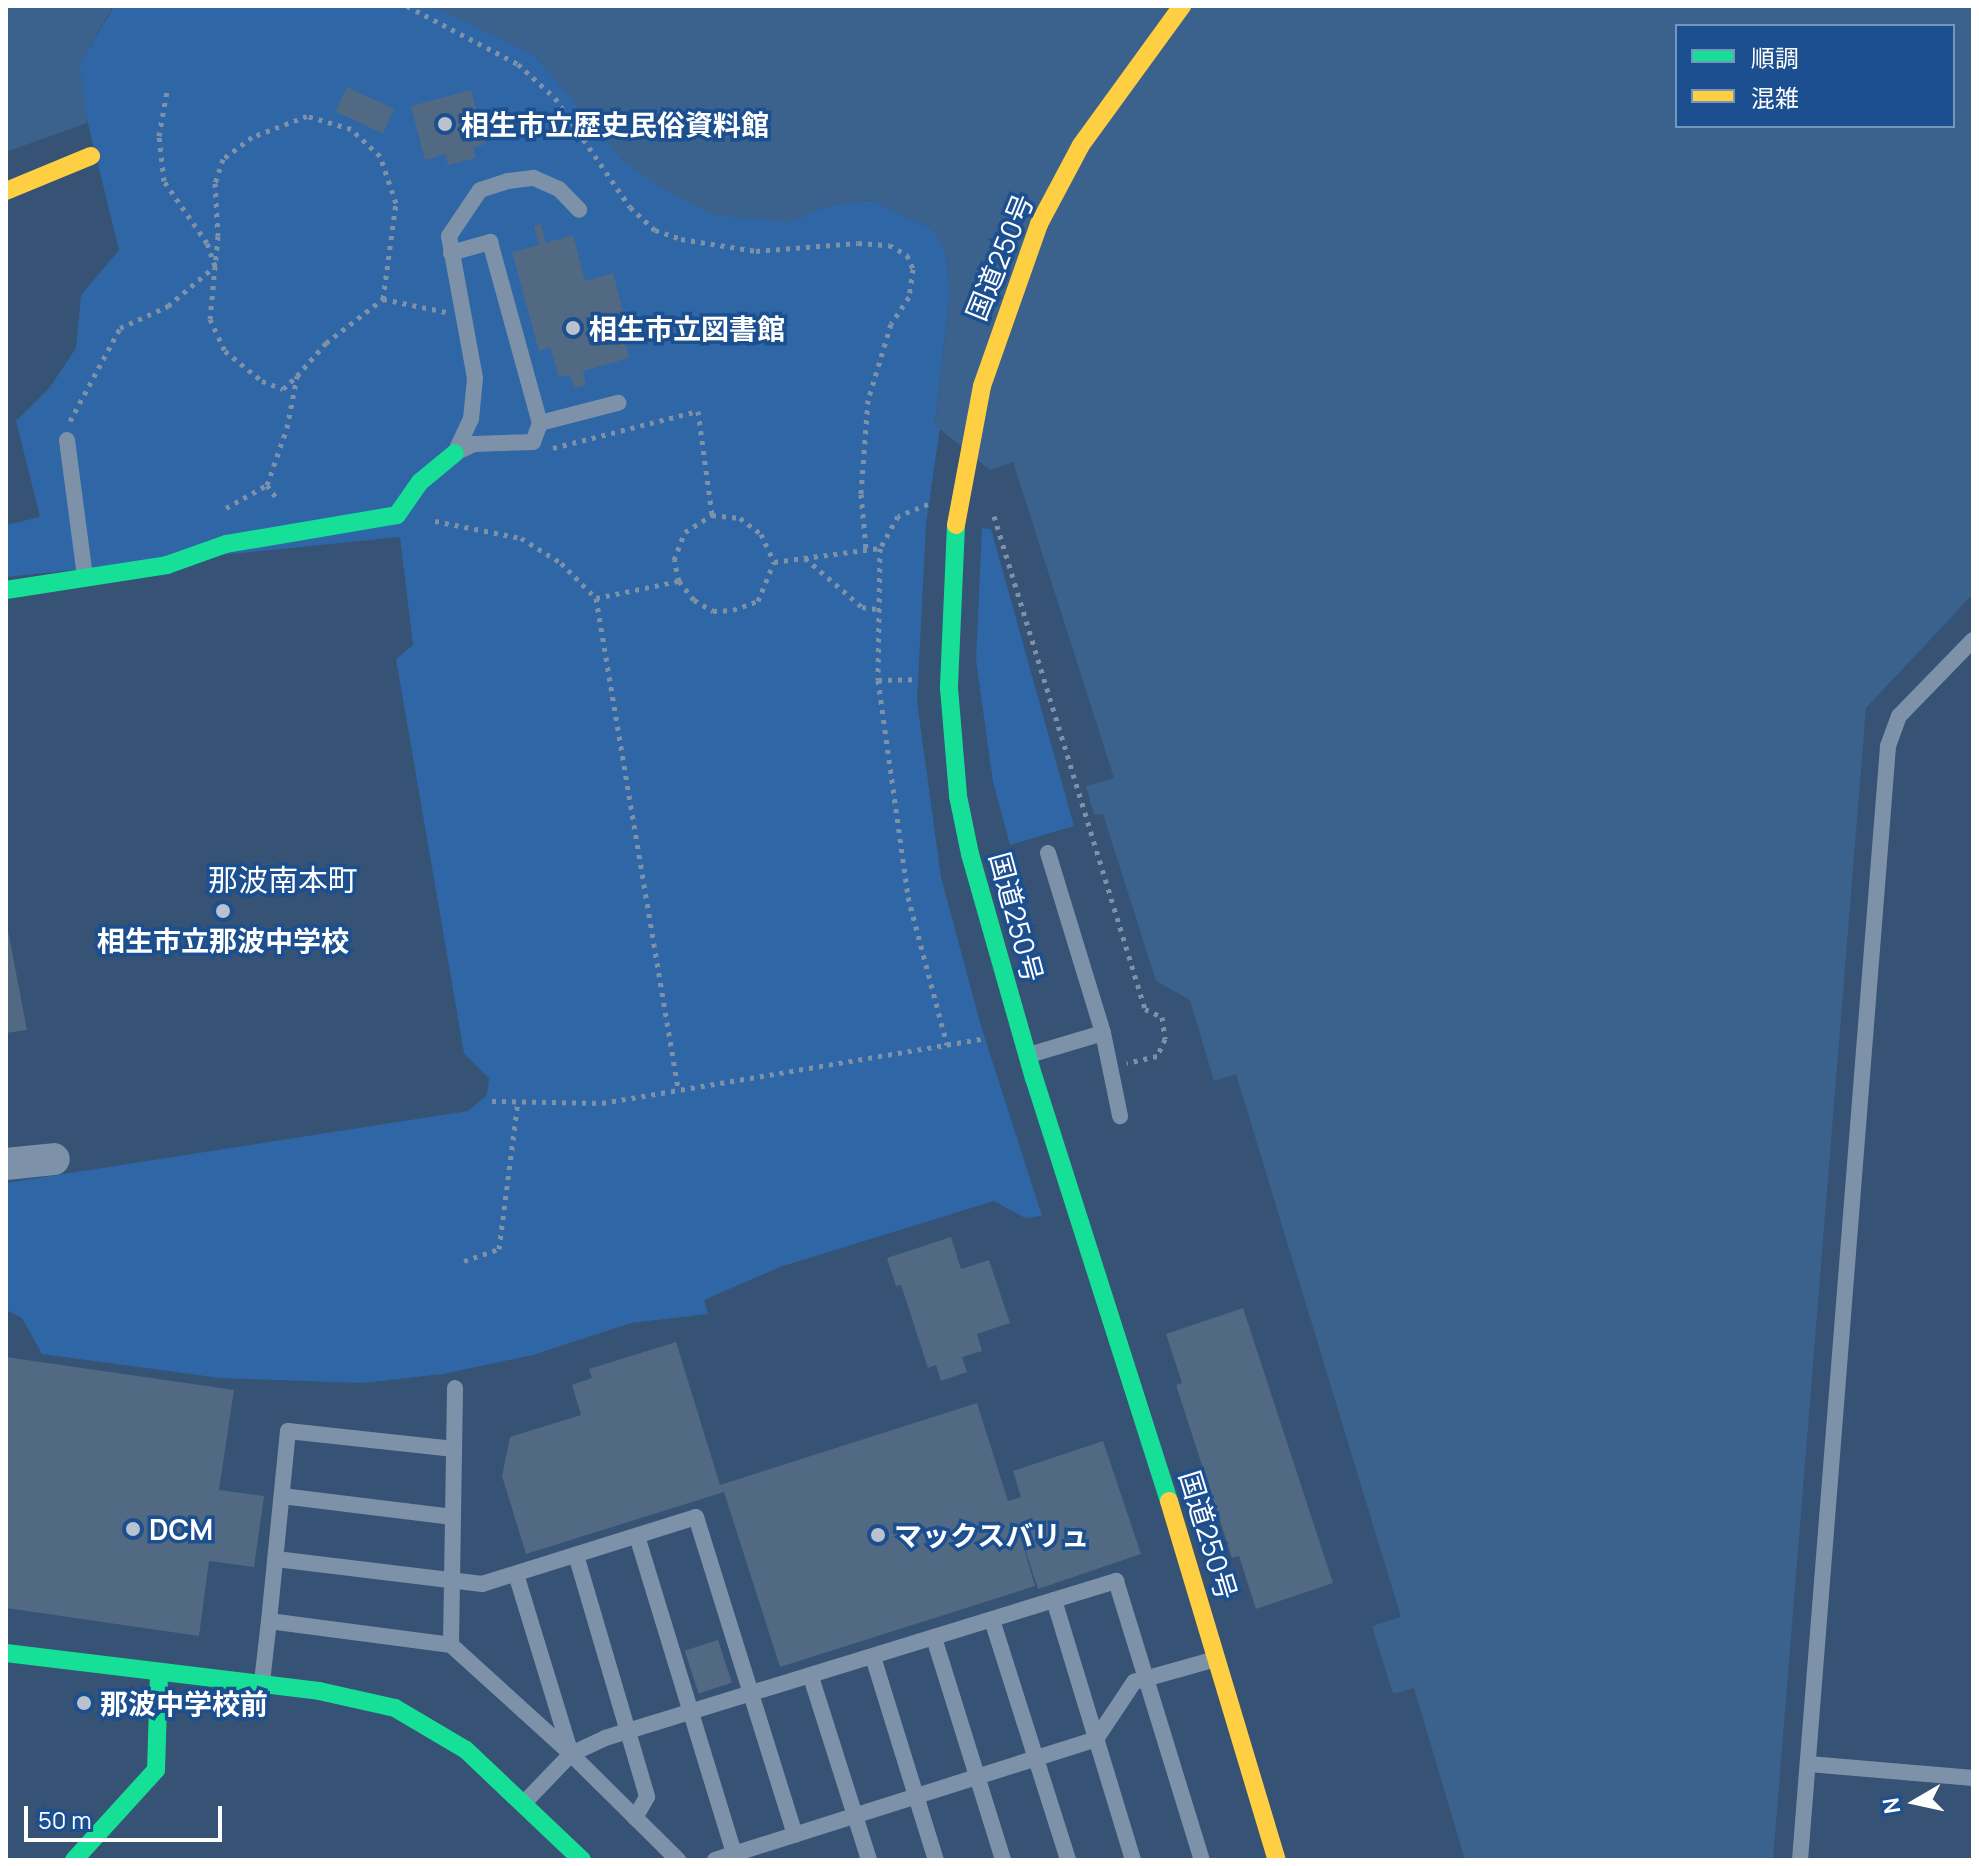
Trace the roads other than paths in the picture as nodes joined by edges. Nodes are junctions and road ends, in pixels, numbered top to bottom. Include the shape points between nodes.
1 (1182, 6) edge
2 (91, 156) dead end
3 (6, 191) edge
4 (579, 210) dead end
5 (451, 253) junction
6 (618, 403) dead end
7 (540, 423) junction
8 (67, 440) road end
9 (455, 453) junction
10 (85, 578) junction
11 (6, 590) edge
12 (1973, 640) edge
13 (1048, 853) dead end
14 (1103, 1033) junction
15 (1028, 1056) junction
16 (1120, 1116) dead end
17 (54, 1159) dead end
18 (6, 1164) edge
19 (455, 1388) dead end
20 (454, 1449) junction
21 (282, 1496) junction
22 (453, 1517) junction
23 (637, 1536) junction
24 (576, 1555) junction
25 (276, 1559) junction
26 (516, 1574) junction
27 (452, 1584) junction
28 (1054, 1600) junction
29 (992, 1620) junction
30 (269, 1621) junction
31 (934, 1638) junction
32 (451, 1645) junction
33 (6, 1653) edge
34 (873, 1657) junction
35 (1217, 1658) junction
36 (159, 1673) junction
37 (811, 1677) junction
38 (1148, 1678) junction
39 (261, 1685) junction
40 (753, 1695) junction
41 (692, 1713) junction
42 (629, 1731) junction
43 (1096, 1739) junction
44 (571, 1754) junction
45 (1035, 1758) junction
46 (1809, 1764) junction
47 (977, 1777) junction
48 (1973, 1778) edge
49 (1258, 1792) junction
50 (916, 1796) junction
51 (523, 1804) junction
52 (856, 1815) junction
53 (635, 1818) junction
54 (795, 1835) junction
55 (734, 1854) junction
56 (74, 1860) edge
57 (582, 1860) edge
58 (678, 1860) edge
59 (715, 1860) edge
60 (869, 1860) edge
61 (936, 1860) edge
62 (1003, 1860) edge
63 (1068, 1860) edge
64 (1133, 1860) edge
65 (1202, 1860) edge
66 (1277, 1860) edge
67 (1294, 1860) edge
68 (1800, 1860) edge

1 - 15 main road, 国道250号, bridge via 1111,100 1039,224 982,386 956,525 949,688 958,796 988,925
2 - 3 main road
4 - 5 lane via 559,189 534,178 480,190 449,236
5 - 7 lane via 490,242
5 - 9 lane via 475,378 471,419
6 - 7 lane
7 - 9 lane via 533,442 474,444
8 - 10 lane
9 - 10 main road via 397,515 278,533 167,565
10 - 11 main road
12 - 46 lane via 1899,716 1888,746
13 - 14 lane
14 - 15 lane
14 - 16 lane
15 - 35 main road, 国道250号
17 - 18 street
19 - 20 lane
20 - 21 lane via 288,1431
20 - 22 lane
21 - 22 lane
21 - 25 lane
22 - 27 lane
23 - 24 lane
23 - 40 lane via 696,1517
23 - 41 lane
24 - 26 lane
24 - 42 lane
25 - 27 lane
25 - 30 lane
26 - 27 lane via 482,1584
26 - 44 lane
27 - 32 lane
28 - 29 lane
28 - 38 lane via 1116,1581
28 - 43 lane
29 - 31 lane
29 - 45 lane
30 - 32 lane
30 - 39 lane
31 - 34 lane
31 - 47 lane
32 - 44 lane
33 - 36 main road
34 - 37 lane
34 - 50 lane
35 - 38 lane
35 - 49 main road, 国道250号
36 - 39 main road
36 - 56 main road via 156,1770
37 - 40 lane
37 - 52 lane
38 - 43 lane via 1134,1682
38 - 65 lane
39 - 51 main road via 359,1697 395,1708 466,1750
40 - 41 lane
40 - 54 lane
41 - 42 lane
41 - 55 lane
42 - 44 lane
42 - 53 lane via 647,1797
43 - 45 lane
43 - 64 lane
44 - 51 lane
44 - 53 lane
45 - 47 lane
45 - 63 lane
46 - 48 lane
46 - 68 lane
47 - 50 lane
47 - 62 lane
49 - 66 main road, 国道250号
49 - 67 main road
50 - 52 lane
50 - 61 lane
51 - 57 main road
52 - 54 lane
52 - 60 lane
53 - 58 lane
54 - 55 lane
55 - 59 lane

